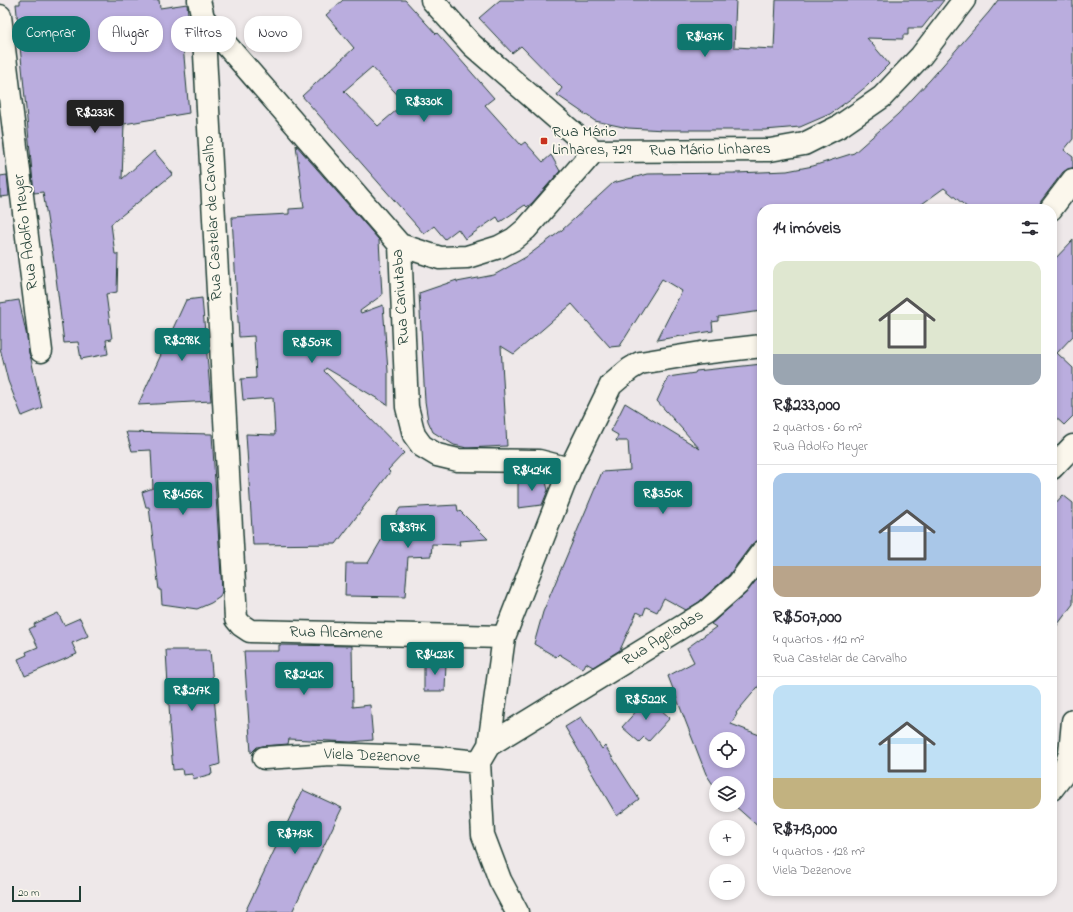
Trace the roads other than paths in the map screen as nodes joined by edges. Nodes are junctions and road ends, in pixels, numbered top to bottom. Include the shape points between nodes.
1 (432, 0) edge
2 (964, 0) edge
3 (201, 9) edge
4 (0, 16) edge
5 (594, 151) junction
6 (1073, 180) edge
7 (1054, 204) edge
8 (400, 245) junction
9 (757, 347) edge
10 (41, 351) dead end
11 (1073, 446) edge
12 (1057, 463) edge
13 (570, 469) junction
14 (757, 559) edge
15 (241, 625) joint
16 (504, 637) junction
17 (1073, 721) edge
18 (484, 754) junction
19 (264, 758) dead end
20 (1057, 782) edge
21 (517, 911) edge

1 - 5 street via 472,45
2 - 5 street, Rua Mário Linhares via 921,56 882,98 840,126 804,144 770,150
3 - 8 street, Rua Cariutaba
3 - 15 street, Rua Castelar de Carvalho via 234,612
4 - 10 street, Rua Adolfo Meyer
5 - 8 street via 526,230 499,247 467,256 440,258
6 - 7 street
8 - 13 street, Rua Cariutaba via 407,407 414,435 422,446 437,455 458,460 539,461
9 - 13 street via 640,363 630,369 611,385
11 - 12 street
13 - 16 street
14 - 18 street, Rua Ageladas via 738,584 706,612
15 - 16 street, Rua Alcamene via 250,631
16 - 18 street
17 - 20 street via 1070,753
18 - 19 street, Viela Dezenove via 438,758 331,754
18 - 21 street via 483,835 500,880

